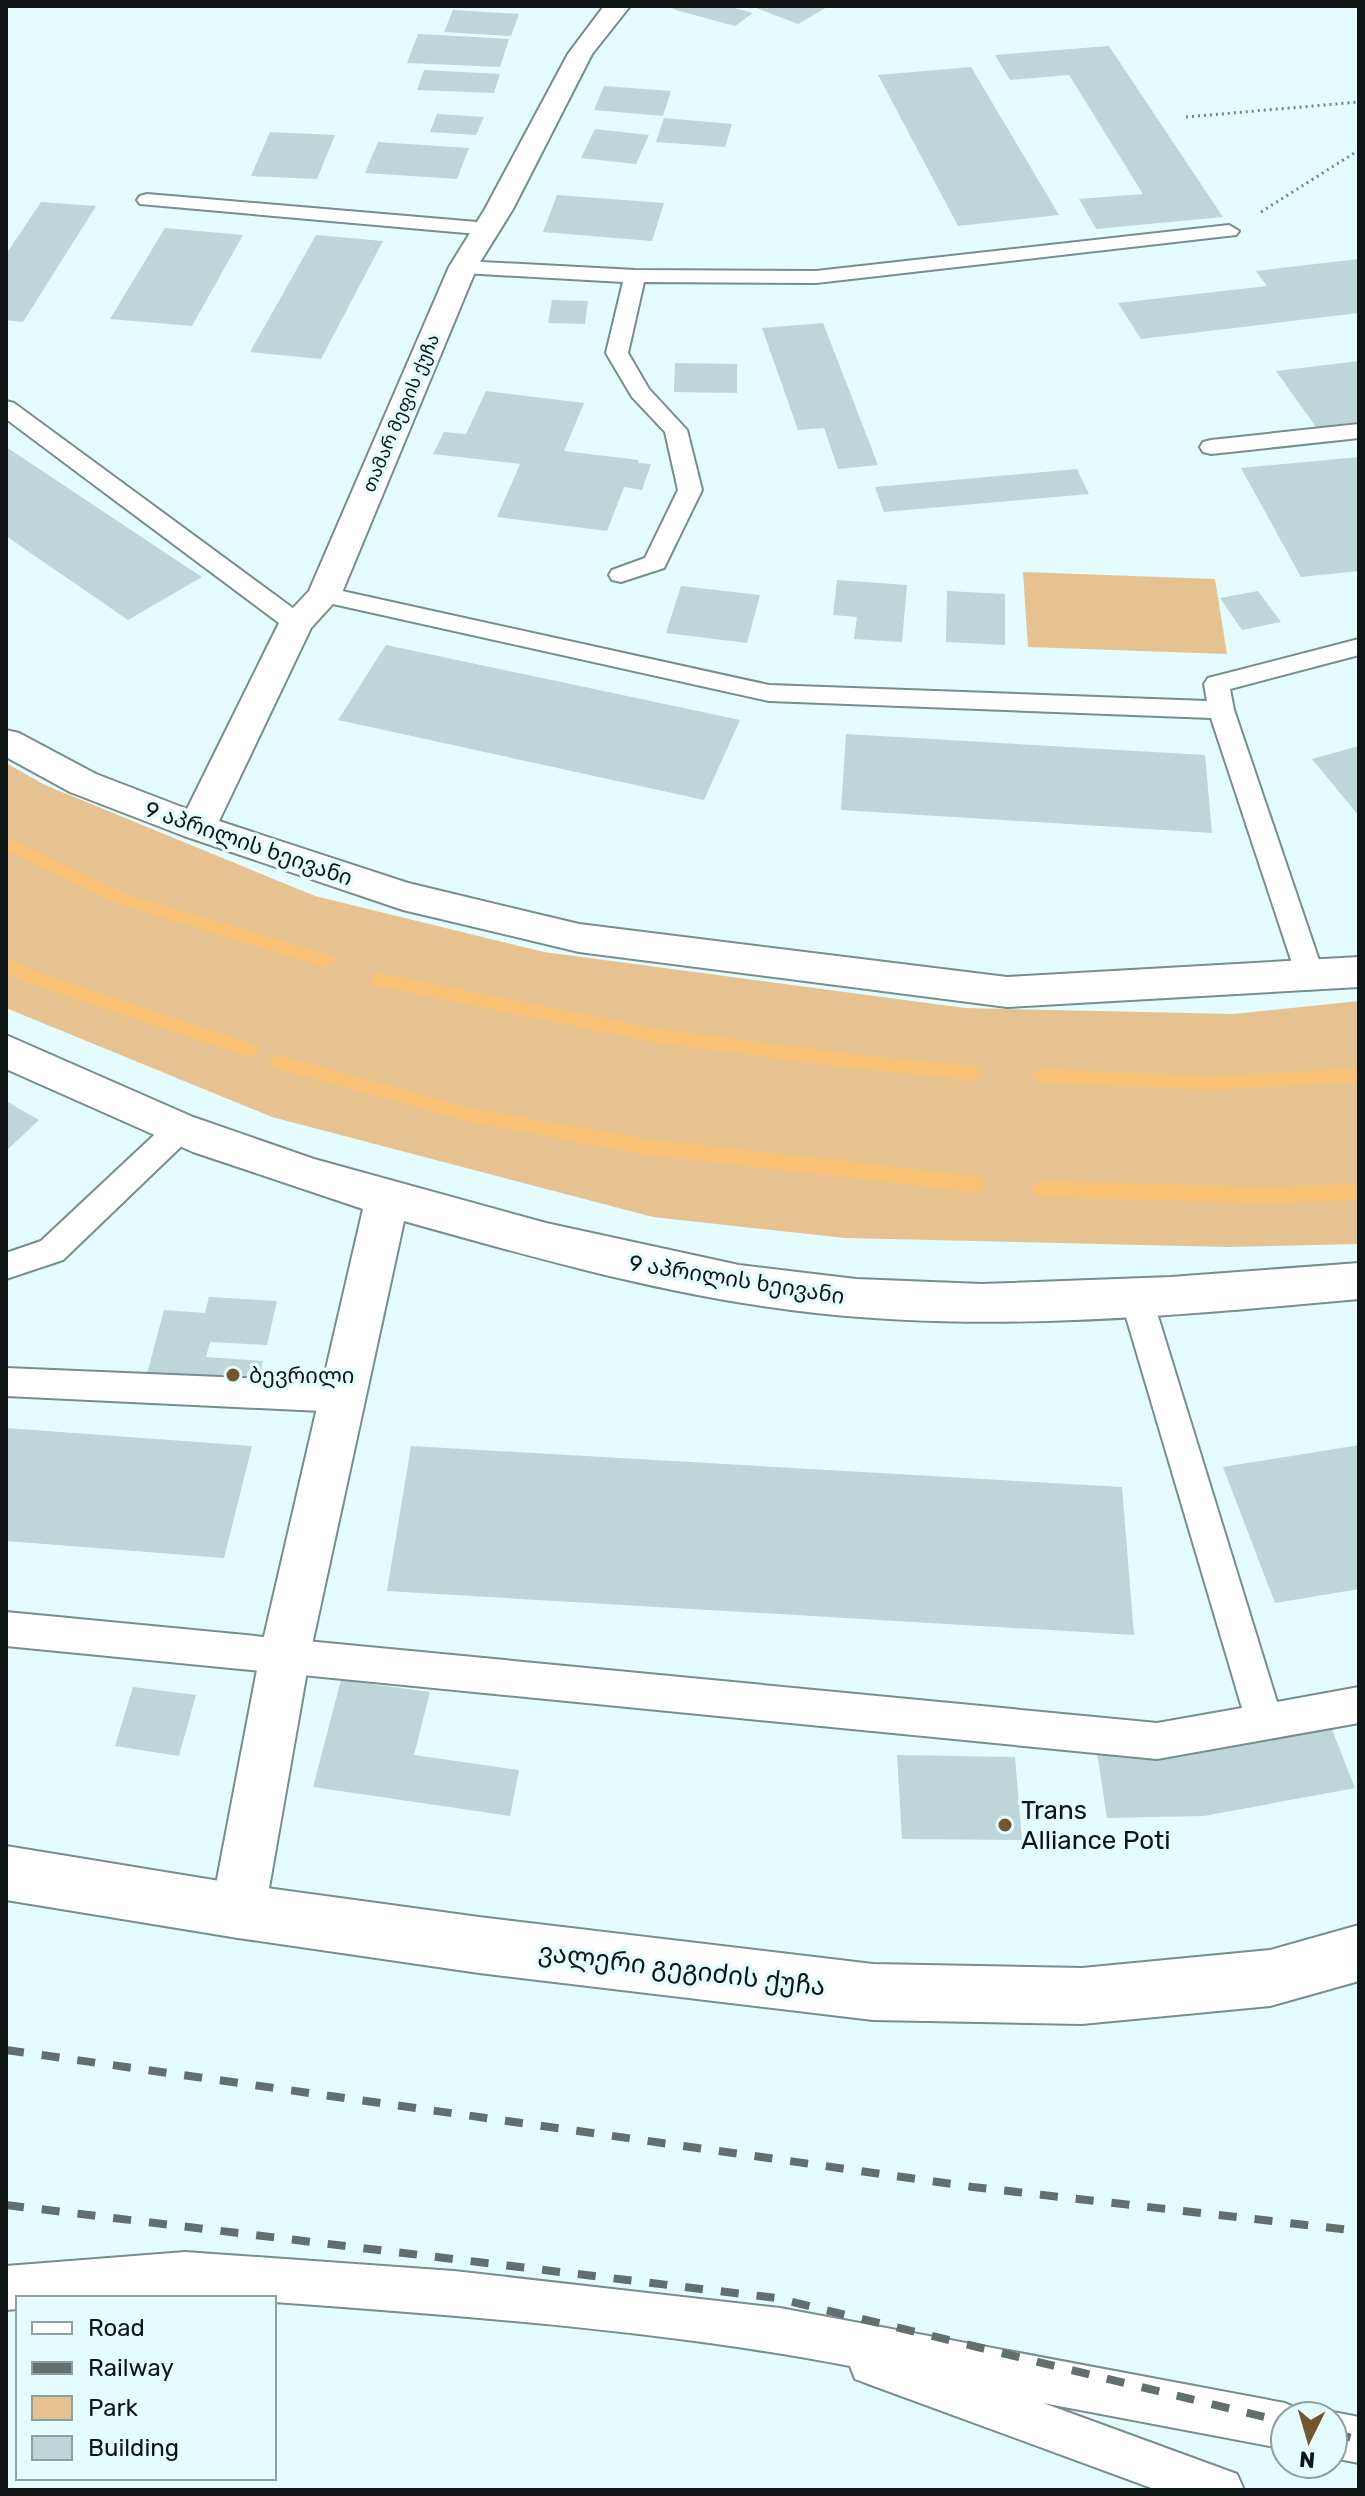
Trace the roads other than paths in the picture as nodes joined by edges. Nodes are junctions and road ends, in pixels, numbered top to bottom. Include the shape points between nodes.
1 (618, 6) edge
2 (147, 200) dead end
3 (489, 229) junction
4 (1229, 231) road end
5 (463, 267) junction
6 (635, 276) junction
7 (6, 408) edge
8 (1359, 431) edge
9 (1211, 447) dead end
10 (621, 575) dead end
11 (324, 595) junction
12 (296, 623) junction
13 (1359, 647) edge
14 (1221, 710) junction
15 (6, 742) edge
16 (197, 827) junction
17 (1359, 972) edge
18 (1310, 975) junction
19 (6, 1051) edge
20 (180, 1129) junction
21 (387, 1200) junction
22 (6, 1266) edge
23 (1359, 1281) edge
24 (1137, 1300) junction
25 (6, 1382) edge
26 (342, 1397) junction
27 (6, 1629) edge
28 (285, 1654) junction
29 (1359, 1705) edge
30 (1265, 1722) junction
31 (6, 1873) edge
32 (238, 1911) junction
33 (1359, 1953) edge
34 (6, 2288) edge
35 (780, 2330) junction
36 (1269, 2423) edge
37 (1221, 2490) edge

1 - 3 street, თამარ მეფის ქუჩა via 603,19 563,86
2 - 3 lane
3 - 5 street, თამარ მეფის ქუჩა
4 - 6 lane via 816,277
5 - 6 lane
5 - 11 street, თამარ მეფის ქუჩა
6 - 10 lane via 617,353 640,392 676,430 690,490 655,563
7 - 12 lane
8 - 9 lane
11 - 12 street, თამარ მეფის ქუჩა
11 - 14 lane via 769,693
12 - 16 street, თამარ მეფის ქუჩა
13 - 14 lane via 1217,684
14 - 18 lane
15 - 16 street, 9 აპრილის ხეივანი via 83,783
16 - 18 street, 9 აპრილის ხეივანი via 403,896 579,938 1007,992
17 - 18 street, 9 აპრილის ხეივანი
19 - 20 street, 9 აპრილის ხეივანი
20 - 21 street, 9 აპრილის ხეივანი
20 - 22 lane via 52,1251
21 - 24 street, 9 აპრილის ხეივანი via 669,1272 838,1296
21 - 26 street
23 - 24 street, 9 აპრილის ხეივანი
24 - 30 lane
25 - 26 lane
26 - 28 street
27 - 28 lane
28 - 30 lane via 1157,1741
28 - 32 street
29 - 30 lane
31 - 32 street, ვალერი გეგიძის ქუჩა
32 - 33 street, ვალერი გეგიძის ქუჩა via 873,1992 1082,1996 1270,1978
34 - 35 lane via 185,2274 454,2293
35 - 36 lane
35 - 37 lane

